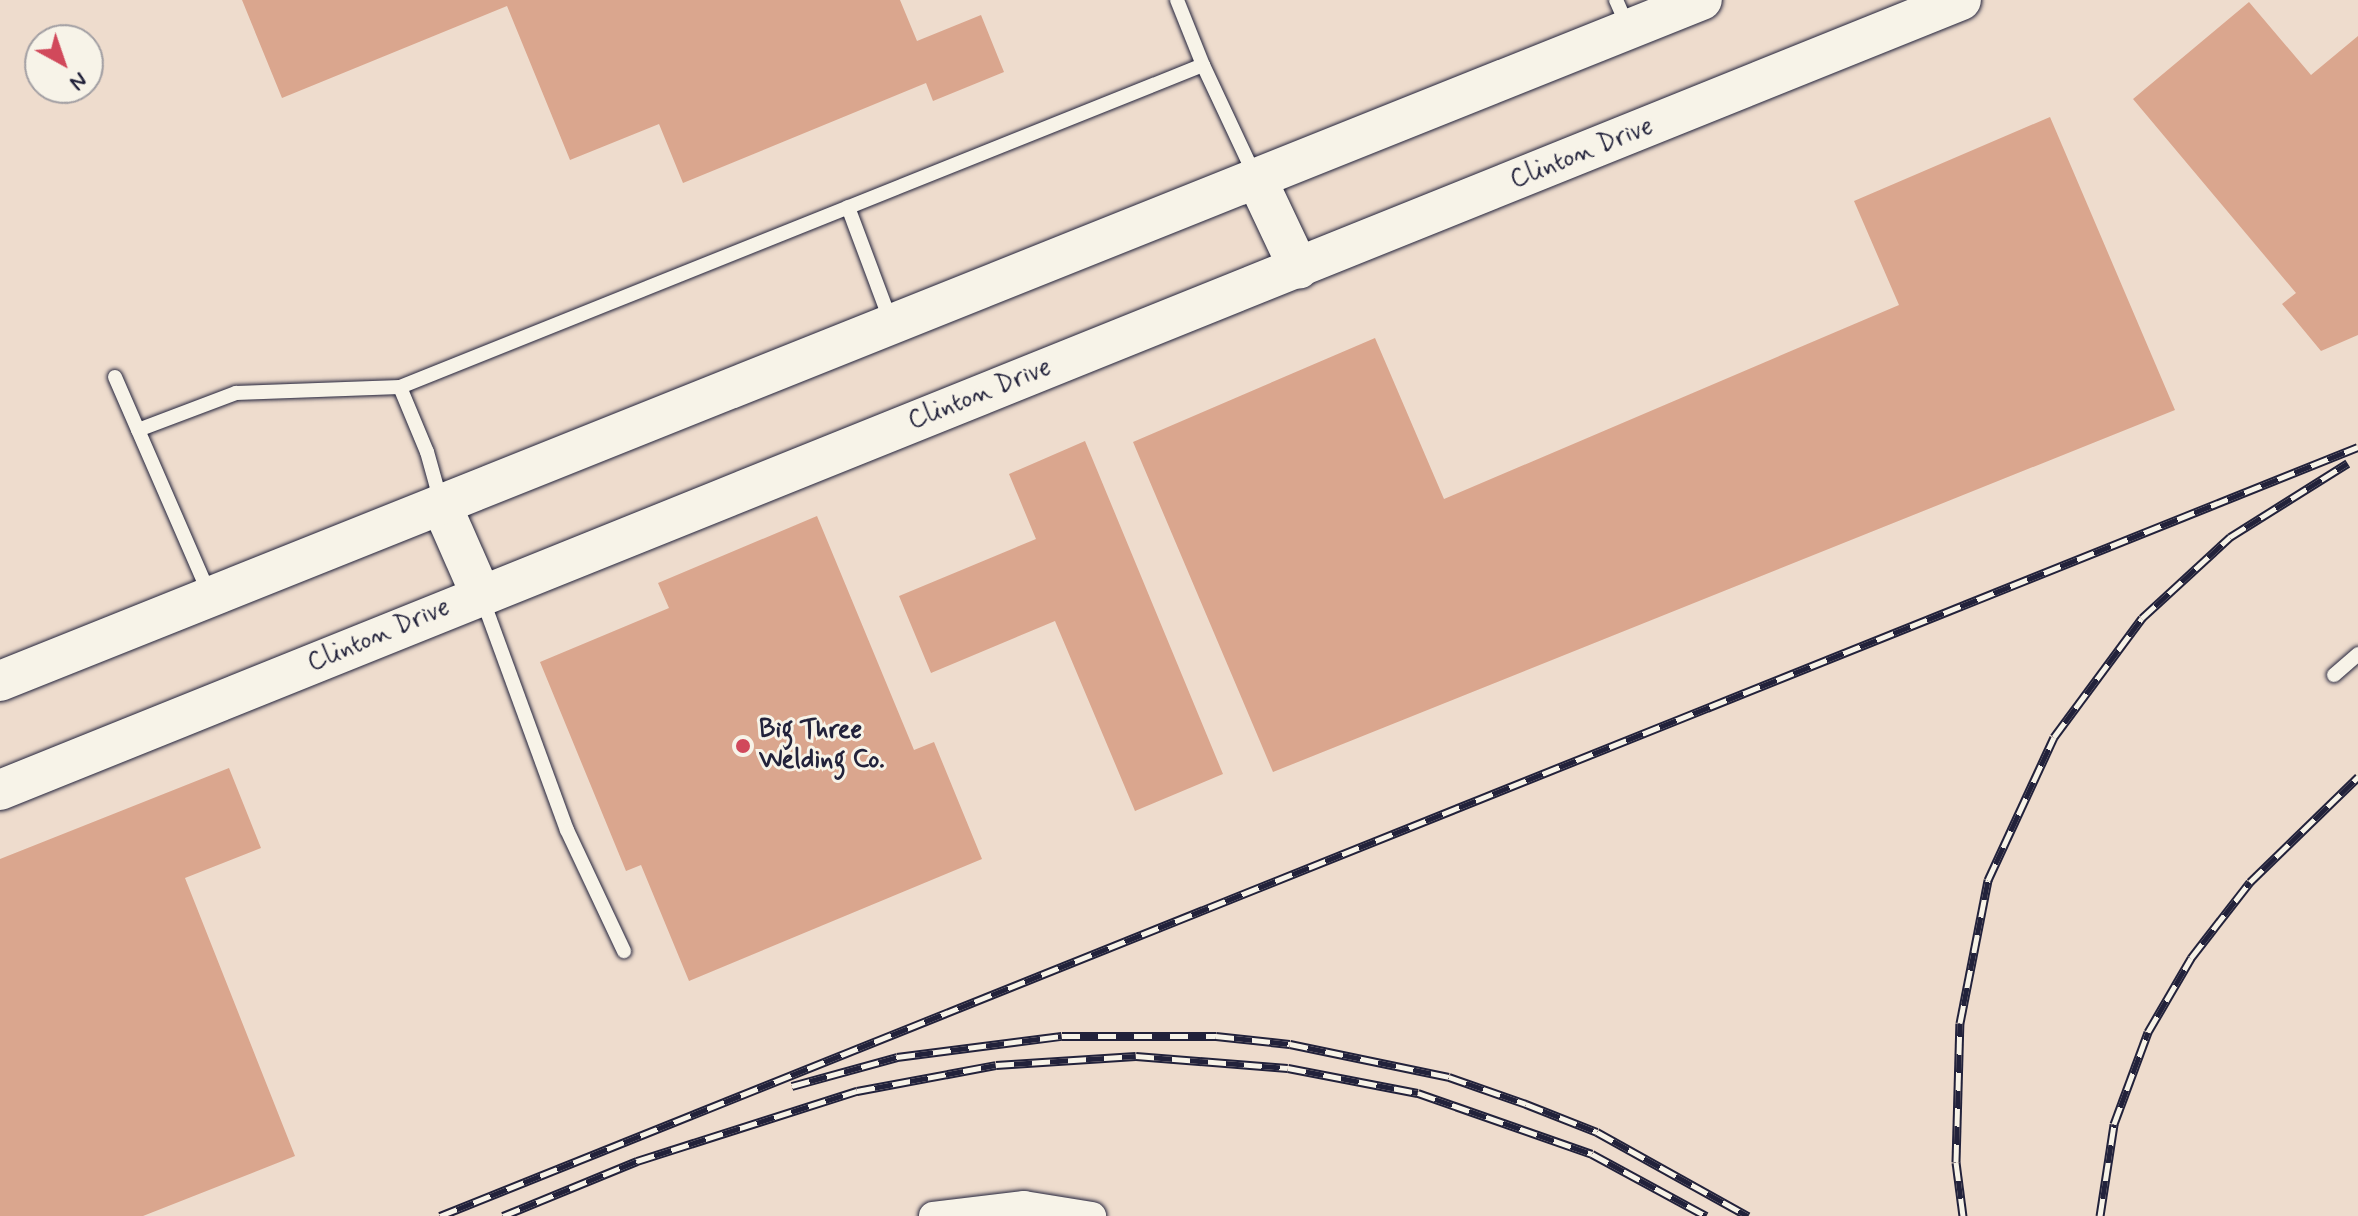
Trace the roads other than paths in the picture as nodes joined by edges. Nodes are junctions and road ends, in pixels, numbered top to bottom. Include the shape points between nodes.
1 (1177, 0) edge
2 (1702, 0) edge
3 (1961, 0) edge
4 (1622, 14) edge
5 (1203, 65) junction
6 (1257, 180) junction
7 (848, 207) junction
8 (1299, 269) junction
9 (892, 322) junction
10 (115, 377) dead end
11 (400, 387) junction
12 (138, 430) junction
13 (441, 504) junction
14 (480, 593) junction
15 (210, 597) junction
16 (2358, 654) edge
17 (2334, 675) dead end
18 (0, 681) edge
19 (0, 790) edge
20 (624, 951) dead end
21 (933, 1216) edge
22 (1092, 1216) edge

1 - 5 lane
2 - 4 main road
3 - 8 main road, Clinton Drive
4 - 6 main road
5 - 6 lane
5 - 7 lane
6 - 8 main road
6 - 9 main road
7 - 9 lane
7 - 11 lane
8 - 14 main road, Clinton Drive
9 - 13 main road
10 - 12 lane
11 - 12 lane via 236,393
11 - 13 lane
12 - 15 lane
13 - 14 main road
13 - 15 main road
14 - 19 main road, Clinton Drive
14 - 20 lane via 567,830
15 - 18 main road
16 - 17 lane
21 - 22 street via 1024,1205

